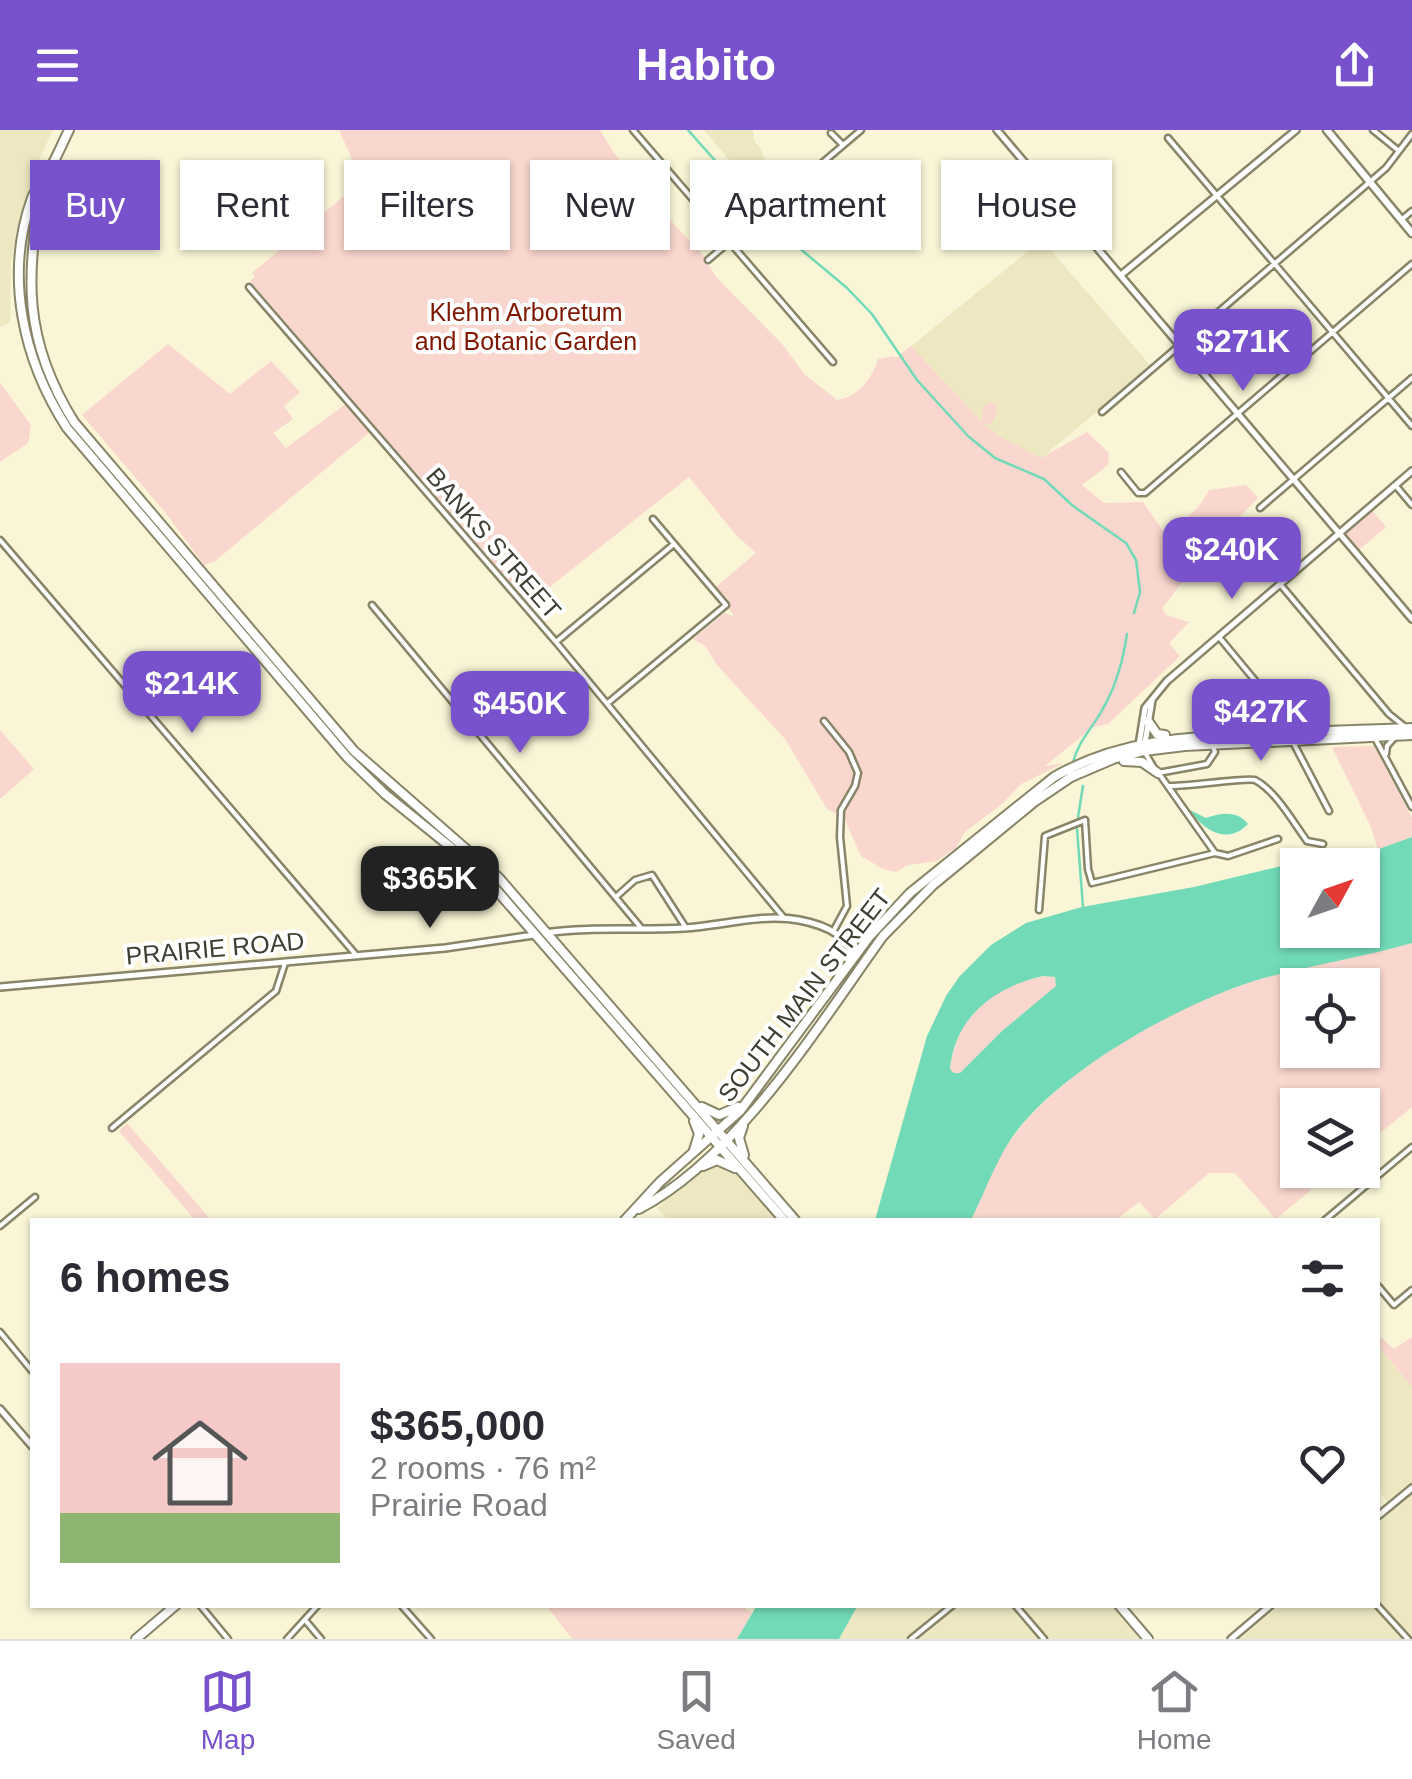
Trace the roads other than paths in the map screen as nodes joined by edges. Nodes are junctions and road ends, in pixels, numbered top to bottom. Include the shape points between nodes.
1 (69, 130) edge
2 (633, 130) edge
3 (861, 130) edge
4 (997, 130) edge
5 (1296, 130) edge
6 (1326, 130) edge
7 (1374, 130) edge
8 (831, 132) dead end
9 (1412, 134) edge
10 (1168, 138) dead end
11 (844, 146) junction
12 (1399, 151) junction
13 (54, 160) edge
14 (827, 160) edge
15 (1370, 182) junction
16 (690, 196) edge
17 (1217, 197) junction
18 (30, 207) edge
19 (1412, 211) edge
20 (1401, 220) junction
21 (1412, 232) edge
22 (33, 250) edge
23 (720, 250) edge
24 (737, 250) edge
25 (708, 260) dead end
26 (1412, 264) edge
27 (1275, 265) junction
28 (1121, 276) junction
29 (250, 287) dead end
30 (1331, 333) junction
31 (1180, 345) junction
32 (833, 362) dead end
33 (1412, 378) edge
34 (1388, 398) junction
35 (1102, 412) dead end
36 (1237, 414) junction
37 (1412, 426) edge
38 (1412, 471) edge
39 (1122, 472) dead end
40 (1294, 479) junction
41 (1396, 485) junction
42 (1412, 505) edge
43 (1260, 508) dead end
44 (653, 519) dead end
45 (1339, 533) junction
46 (0, 540) edge
47 (674, 544) junction
48 (1280, 584) junction
49 (372, 605) dead end
50 (1412, 619) edge
51 (1218, 637) junction
52 (556, 642) junction
53 (1152, 698) junction
54 (608, 704) junction
55 (1389, 714) junction
56 (1286, 718) junction
57 (824, 721) dead end
58 (1148, 721) junction
59 (1385, 729) junction
60 (1411, 730) edge
61 (1282, 732) junction
62 (1198, 736) junction
63 (1307, 736) junction
64 (1396, 736) junction
65 (1372, 737) junction
66 (1288, 741) junction
67 (1212, 745) junction
68 (1142, 746) junction
69 (1301, 754) junction
70 (1386, 754) junction
71 (1158, 773) junction
72 (1168, 786) junction
73 (1046, 794) junction
74 (1412, 807) edge
75 (1329, 810) dead end
76 (1278, 839) dead end
77 (1323, 844) dead end
78 (1215, 853) junction
79 (616, 898) junction
80 (1039, 910) dead end
81 (784, 918) junction
82 (686, 928) junction
83 (642, 929) junction
84 (547, 932) junction
85 (833, 932) junction
86 (536, 934) junction
87 (845, 941) junction
88 (866, 942) junction
89 (357, 956) junction
90 (285, 962) junction
91 (851, 962) junction
92 (2, 985) edge
93 (642, 1055) junction
94 (782, 1059) junction
95 (687, 1094) junction
96 (746, 1119) junction
97 (112, 1128) dead end
98 (720, 1139) junction
99 (1412, 1147) edge
100 (686, 1161) junction
101 (746, 1177) junction
102 (35, 1197) dead end
103 (651, 1203) junction
104 (635, 1212) junction
105 (787, 1217) edge
106 (628, 1218) edge
107 (1327, 1218) edge
108 (0, 1226) edge
109 (1380, 1288) edge
110 (1412, 1290) edge
111 (0, 1332) edge
112 (30, 1369) edge
113 (0, 1408) edge
114 (30, 1444) edge
115 (1412, 1488) edge
116 (1380, 1514) edge
117 (1380, 1607) edge
118 (172, 1608) edge
119 (202, 1608) edge
120 (315, 1608) edge
121 (405, 1608) edge
122 (949, 1608) edge
123 (1018, 1608) edge
124 (1122, 1608) edge
125 (1267, 1608) edge
126 (304, 1619) junction
127 (136, 1639) edge
128 (228, 1639) edge
129 (287, 1639) edge
130 (321, 1639) edge
131 (431, 1639) edge
132 (911, 1639) edge
133 (1044, 1639) edge
134 (1148, 1639) edge
135 (1231, 1639) edge
136 (1408, 1639) edge

1 - 13 main road
2 - 16 street
3 - 11 street
4 - 28 street
5 - 17 street
6 - 15 main road
7 - 12 street
8 - 11 street
9 - 12 street
10 - 17 street
11 - 14 street
12 - 15 street
15 - 20 main road
15 - 27 street
17 - 27 street
17 - 28 street
18 - 86 main road via 19,294 30,355 66,428 347,757 469,860
19 - 20 street
20 - 21 main road
22 - 84 main road via 33,321 48,374 74,422 354,751 486,864
23 - 25 street
24 - 32 street
26 - 30 street
27 - 30 street
27 - 31 street
28 - 31 street
29 - 52 street, BANKS STREET
30 - 34 street
30 - 36 street
31 - 35 street
31 - 36 street
33 - 34 street
34 - 37 street
34 - 40 street
36 - 39 street via 1144,493
36 - 40 street
38 - 41 street
40 - 43 street
40 - 45 street
41 - 42 street
41 - 45 street
44 - 47 street
45 - 48 street
45 - 50 street
46 - 89 street
47 - 52 street
47 - 54 street via 726,604
48 - 51 street
48 - 55 street
49 - 79 street
51 - 53 street
51 - 56 street
52 - 54 street, BANKS STREET
53 - 58 street
53 - 68 street
54 - 81 street, BANKS STREET
55 - 59 street
55 - 60 street
56 - 61 street
56 - 63 street
57 - 85 street via 858,773 841,810 847,906
58 - 62 main road via 1160,735
58 - 68 street
59 - 60 main road, SOUTH MAIN STREET
59 - 63 main road, SOUTH MAIN STREET
60 - 64 main road, SOUTH MAIN STREET
61 - 62 main road, SOUTH MAIN STREET
61 - 63 main road, SOUTH MAIN STREET
62 - 68 main road, SOUTH MAIN STREET
63 - 65 main road, SOUTH MAIN STREET
63 - 66 main road, SOUTH MAIN STREET
63 - 69 street
64 - 65 main road, SOUTH MAIN STREET
64 - 70 street
65 - 70 street
66 - 67 main road, SOUTH MAIN STREET
66 - 69 street
67 - 68 main road, SOUTH MAIN STREET
67 - 71 street via 1207,764
68 - 71 street
68 - 73 main road, SOUTH MAIN STREET
68 - 88 main road, SOUTH MAIN STREET via 1077,764 1036,788 929,876
69 - 75 street
70 - 74 street
71 - 72 street
71 - 73 main road via 1125,760
72 - 77 street via 1254,780 1307,841
72 - 78 street
73 - 96 main road, SOUTH MAIN STREET via 894,922
76 - 78 street via 1228,856
78 - 80 street via 1092,883 1085,820 1044,836
79 - 82 street via 652,874
79 - 83 street
81 - 82 street, PRAIRIE ROAD
81 - 85 street, PRAIRIE ROAD
82 - 83 street, PRAIRIE ROAD
83 - 84 street, PRAIRIE ROAD
84 - 86 street, PRAIRIE ROAD
84 - 95 main road
85 - 87 street, PRAIRIE ROAD
86 - 89 street, PRAIRIE ROAD
86 - 93 main road
87 - 88 street
87 - 91 street
88 - 91 main road, SOUTH MAIN STREET
89 - 90 street, PRAIRIE ROAD
90 - 92 street, PRAIRIE ROAD
90 - 97 street via 276,991
91 - 94 main road, SOUTH MAIN STREET
93 - 98 main road
93 - 100 main road via 696,1124 698,1141
94 - 95 main road via 728,1114 709,1112
94 - 98 main road, SOUTH MAIN STREET
95 - 98 main road
96 - 98 main road, SOUTH MAIN STREET
96 - 105 main road via 740,1148
98 - 100 main road, SOUTH MAIN STREET
98 - 101 main road
98 - 103 main road, SOUTH MAIN STREET
98 - 105 main road
99 - 107 street
100 - 104 main road, SOUTH MAIN STREET
101 - 103 main road via 714,1160
101 - 105 main road
102 - 108 street
103 - 104 main road, SOUTH MAIN STREET
104 - 106 main road, SOUTH MAIN STREET
109 - 110 street via 1394,1305
111 - 112 street
113 - 114 street
115 - 116 street
117 - 136 street
118 - 127 main road
119 - 128 street
120 - 126 street
121 - 131 street
122 - 132 street
123 - 133 street
124 - 134 main road
125 - 135 street
126 - 129 street
126 - 130 street

